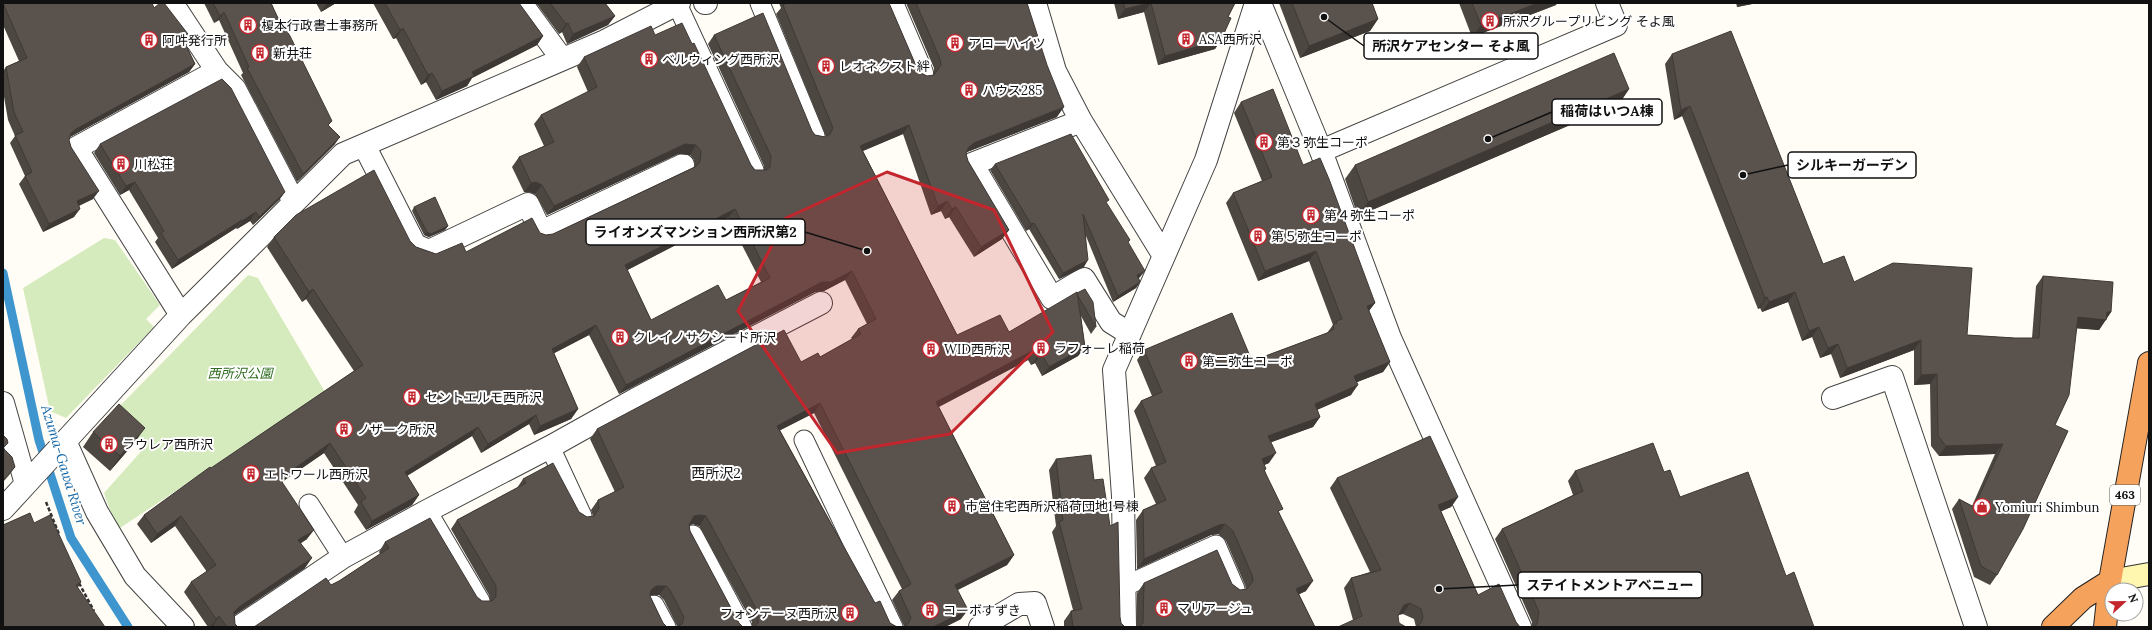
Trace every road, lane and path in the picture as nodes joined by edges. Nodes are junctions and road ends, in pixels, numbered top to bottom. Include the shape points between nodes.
1 (172, 3) edge
2 (521, 3) edge
3 (678, 3) edge
4 (760, 3) edge
5 (892, 3) edge
6 (1035, 3) edge
7 (1256, 3) edge
8 (1260, 3) edge
9 (1607, 3) edge
10 (562, 59) junction
11 (217, 72) junction
12 (922, 73) edge
13 (1081, 121) junction
14 (814, 136) edge
15 (364, 146) junction
16 (1321, 151) junction
17 (683, 165) edge
18 (754, 170) edge
19 (294, 202) junction
20 (1164, 256) junction
21 (821, 303) edge
22 (182, 315) junction
23 (1130, 334) junction
24 (2149, 364) edge
25 (1833, 398) dead end
26 (3, 403) edge
27 (804, 440) dead end
28 (60, 447) junction
29 (550, 447) junction
30 (31, 479) junction
31 (309, 504) dead end
32 (3, 509) edge
33 (426, 510) junction
34 (582, 516) edge
35 (693, 535) edge
36 (61, 540) edge
37 (343, 557) junction
38 (2149, 574) edge
39 (76, 576) edge
40 (2110, 581) junction
41 (1125, 586) junction
42 (1235, 589) edge
43 (480, 601) edge
44 (654, 605) edge
45 (97, 616) edge
46 (183, 627) edge
47 (239, 627) edge
48 (666, 627) edge
49 (742, 627) edge
50 (893, 627) edge
51 (980, 627) edge
52 (1043, 627) edge
53 (1125, 627) edge
54 (1520, 627) edge
55 (1976, 627) edge
56 (2053, 627) edge
57 (2105, 627) edge

1 - 11 street
2 - 10 street
3 - 10 street via 604,41
3 - 18 lane
4 - 14 lane
5 - 12 street
6 - 13 street via 1055,71
7 - 20 street via 1206,160
8 - 16 street
9 - 16 street via 1616,25
10 - 15 street
11 - 19 street via 235,89
11 - 22 street via 76,148
13 - 20 street
13 - 23 street via 972,164 1052,298 1084,279 1111,322
15 - 17 street via 415,245 429,251 528,204 541,232
15 - 19 street via 343,154
16 - 54 street via 1390,338
19 - 22 street
20 - 23 street
21 - 29 street via 636,399
22 - 28 street
23 - 41 street via 1114,370
24 - 40 highway, 463
25 - 55 street via 1892,377
26 - 30 street
27 - 50 lane
28 - 30 street
28 - 46 street via 135,576
29 - 33 street
29 - 34 lane
30 - 32 street
30 - 36 path via 39,484
31 - 37 lane
33 - 37 street
33 - 43 lane
35 - 49 lane
37 - 47 street
38 - 40 street
39 - 45 path
40 - 56 highway via 2083,598
40 - 57 highway, 463
41 - 42 lane via 1216,545
41 - 53 street
44 - 48 lane
51 - 52 street via 1019,604 1035,603

